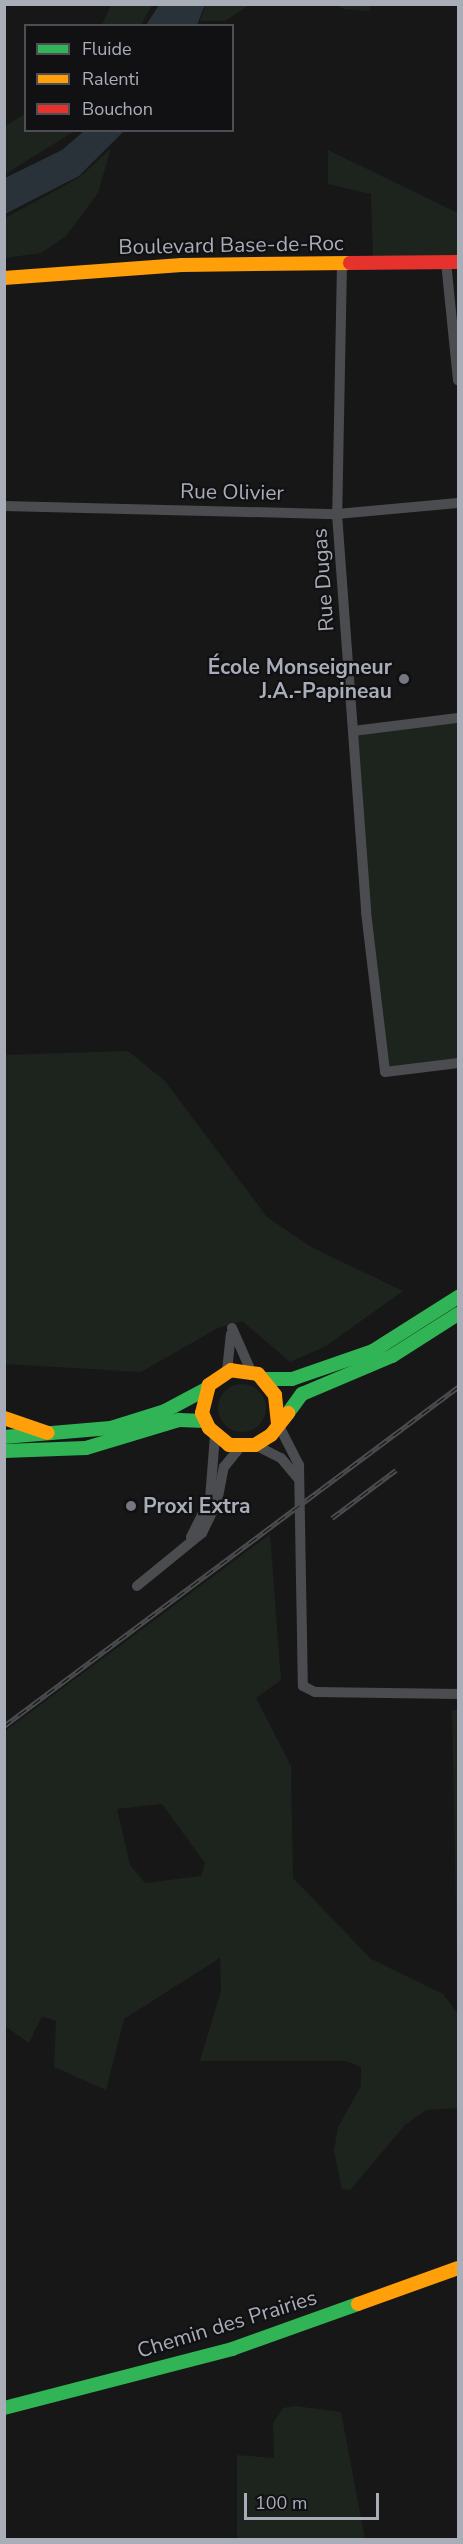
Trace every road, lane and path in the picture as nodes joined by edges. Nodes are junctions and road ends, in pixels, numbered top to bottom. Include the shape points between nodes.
1 (452, 262) edge
2 (342, 263) junction
3 (4, 278) edge
4 (459, 380) edge
5 (459, 503) edge
6 (4, 506) edge
7 (338, 514) junction
8 (459, 718) edge
9 (353, 731) junction
10 (459, 1063) edge
11 (459, 1297) edge
12 (459, 1314) edge
13 (226, 1371) junction
14 (251, 1371) junction
15 (264, 1379) junction
16 (208, 1388) junction
17 (4, 1418) edge
18 (205, 1422) junction
19 (278, 1424) junction
20 (215, 1435) junction
21 (59, 1436) junction
22 (4, 1437) edge
23 (255, 1445) junction
24 (240, 1447) junction
25 (4, 1451) edge
26 (55, 1451) junction
27 (4, 1460) edge
28 (299, 1481) junction
29 (182, 1550) junction
30 (137, 1586) dead end
31 (459, 1694) edge
32 (459, 2268) edge
33 (4, 2408) edge

1 - 2 main road, Boulevard Base-de-Roc
1 - 4 street
2 - 3 main road, Boulevard Base-de-Roc via 171,266
2 - 7 street, Rue Dugas
5 - 7 street, Rue Olivier
6 - 7 street, Rue Olivier
7 - 9 street, Rue Dugas
8 - 9 street
9 - 10 street, Rue Dugas via 385,1072
11 - 15 main road via 373,1351 292,1379
12 - 19 main road via 392,1356 302,1394
13 - 14 main road
13 - 14 street via 232,1328
13 - 16 main road
14 - 15 main road
15 - 19 main road via 274,1395
16 - 18 main road
16 - 21 main road via 146,1419
17 - 21 main road
18 - 20 main road
18 - 26 main road via 180,1420 118,1441
19 - 23 main road
19 - 28 street via 298,1461
20 - 24 main road
20 - 29 street via 210,1499
21 - 22 main road
23 - 24 main road
23 - 28 street via 284,1460
24 - 29 street via 224,1467 208,1522
25 - 26 main road
26 - 27 main road
28 - 31 street via 303,1686 315,1692
29 - 30 street
32 - 33 main road, Chemin des Prairies via 232,2349

